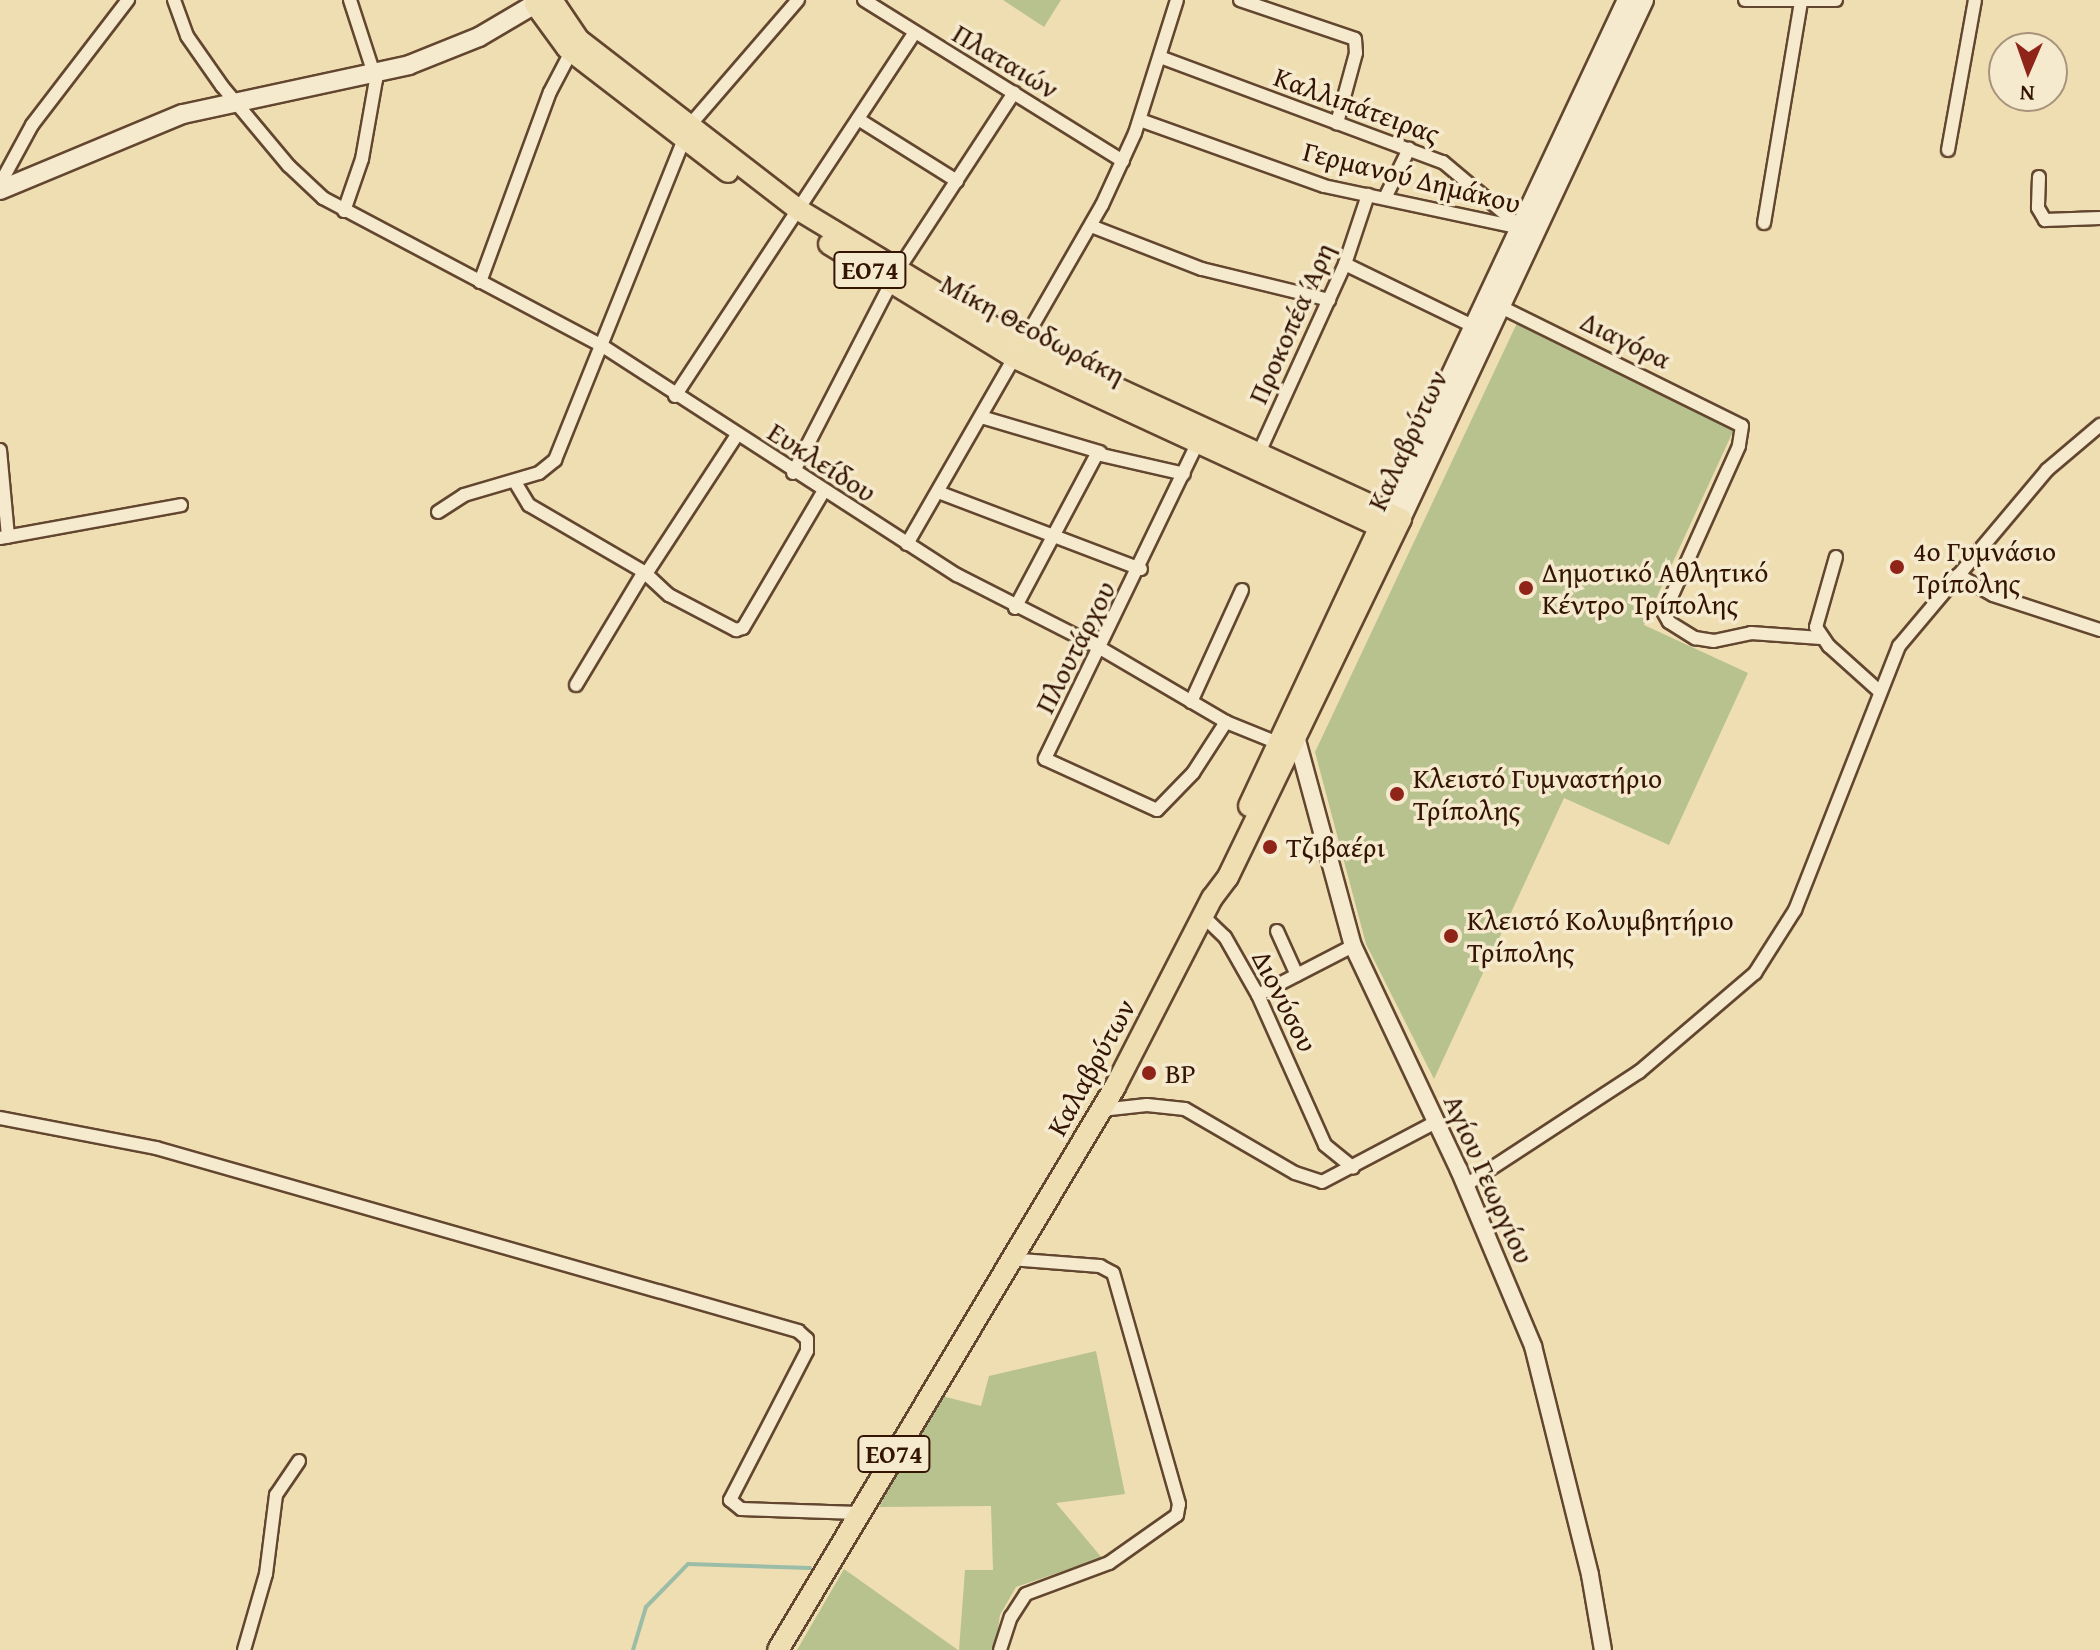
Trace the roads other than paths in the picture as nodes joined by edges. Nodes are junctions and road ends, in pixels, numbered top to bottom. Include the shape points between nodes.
1 (128, 0) edge
2 (174, 0) edge
3 (350, 0) edge
4 (798, 0) edge
5 (864, 0) edge
6 (1177, 0) edge
7 (1240, 0) edge
8 (1627, 0) edge
9 (1644, 0) edge
10 (1745, 0) edge
11 (1836, 0) edge
12 (1975, 0) edge
13 (540, 1) edge
14 (1801, 1) edge
15 (914, 33) junction
16 (571, 52) junction
17 (1160, 57) junction
18 (375, 73) junction
19 (1014, 93) junction
20 (233, 100) junction
21 (858, 119) junction
22 (1140, 120) junction
23 (1337, 123) junction
24 (687, 132) junction
25 (1409, 149) junction
26 (1948, 150) dead end
27 (1123, 161) junction
28 (2039, 177) dead end
29 (957, 181) junction
30 (0, 187) edge
31 (1368, 195) junction
32 (1385, 198) junction
33 (344, 211) junction
34 (795, 215) junction
35 (2100, 218) edge
36 (1764, 223) dead end
37 (1091, 226) junction
38 (1529, 230) junction
39 (1345, 264) junction
40 (894, 277) junction
41 (480, 282) junction
42 (1329, 300) junction
43 (1494, 304) junction
44 (1475, 327) junction
45 (601, 345) junction
46 (1019, 351) junction
47 (675, 396) junction
48 (981, 417) junction
49 (2100, 425) edge
50 (737, 435) junction
51 (1197, 444) junction
52 (0, 450) edge
53 (1100, 452) junction
54 (1254, 462) junction
55 (793, 473) junction
56 (1184, 474) junction
57 (515, 482) junction
58 (823, 492) junction
59 (938, 492) junction
60 (181, 505) dead end
61 (438, 512) dead end
62 (1390, 523) junction
63 (1054, 533) junction
64 (4, 537) edge
65 (907, 544) junction
66 (1836, 557) dead end
67 (1141, 569) junction
68 (645, 573) junction
69 (1958, 575) junction
70 (1242, 590) dead end
71 (1015, 608) junction
72 (2100, 630) edge
73 (1821, 638) junction
74 (1100, 648) junction
75 (576, 685) dead end
76 (1879, 691) junction
77 (1191, 702) junction
78 (1226, 722) junction
79 (1287, 738) junction
80 (1207, 907) junction
81 (1277, 931) dead end
82 (1353, 946) junction
83 (1297, 975) junction
84 (1258, 995) junction
85 (1101, 1110) junction
86 (0, 1118) edge
87 (1436, 1122) junction
88 (1353, 1168) junction
89 (1466, 1185) junction
90 (1010, 1259) junction
91 (299, 1461) dead end
92 (858, 1513) junction
93 (244, 1650) edge
94 (778, 1650) edge
95 (1000, 1650) edge
96 (1603, 1650) edge

1 - 30 street via 32,125
2 - 20 street, Ευκλείδου via 187,36
3 - 18 street
4 - 24 street
5 - 15 street, Πλαταιών
6 - 17 street
7 - 23 street via 1345,33 1357,42
8 - 38 main road, Καλαβρύτων
9 - 38 main road, Καλαβρύτων
10 - 14 street
11 - 14 street
12 - 26 street
13 - 16 main road, Μίκη Θεοδωράκη / ΕΟ74
13 - 18 main road via 437,56
13 - 24 main road, Μίκη Θεοδωράκη / ΕΟ74
14 - 36 street
15 - 19 street, Πλαταιών
15 - 21 street
16 - 24 main road, Μίκη Θεοδωράκη / ΕΟ74
16 - 41 street via 550,92
17 - 22 street
17 - 23 street, Καλλιπάτειρας
18 - 20 main road
18 - 33 street via 362,159
19 - 27 street, Πλαταιών
19 - 29 street
20 - 30 main road via 135,130
20 - 33 street, Ευκλείδου via 303,181
21 - 29 street
21 - 34 street
22 - 27 street
22 - 31 street, Γερμανού Δημάκου via 1312,182
23 - 25 street, Καλλιπάτειρας
24 - 34 main road, Μίκη Θεοδωράκη / ΕΟ74
24 - 45 street
25 - 32 street
25 - 38 street, Καλλιπάτειρας via 1453,170
27 - 37 street
28 - 35 street via 2038,208 2045,220
29 - 40 street
31 - 32 street, Γερμανού Δημάκου
31 - 39 street, Προκοπέα Άρη
32 - 38 street, Γερμανού Δημάκου
33 - 41 street, Ευκλείδου
34 - 40 main road, Μίκη Θεοδωράκη / ΕΟ74
34 - 47 street
37 - 42 street via 1192,266
37 - 46 street
38 - 43 main road, Καλαβρύτων
39 - 42 street, Προκοπέα Άρη
39 - 44 street
40 - 46 main road, Μίκη Θεοδωράκη / ΕΟ74
40 - 55 street
41 - 45 street, Ευκλείδου
42 - 54 street, Προκοπέα Άρη
43 - 44 main road, Καλαβρύτων
43 - 62 main road, Καλαβρύτων
43 - 73 street, Διαγόρα via 1742,426 1739,446 1664,613 1677,629 1704,640 1751,633
44 - 62 main road, Καλαβρύτων
45 - 47 street, Ευκλείδου
45 - 57 street via 555,460
46 - 48 street
46 - 51 main road, Μίκη Θεοδωράκη / ΕΟ74
46 - 54 main road, Μίκη Θεοδωράκη / ΕΟ74
47 - 50 street, Ευκλείδου
48 - 53 street
48 - 59 street
49 - 69 street via 2047,470
50 - 55 street, Ευκλείδου
50 - 68 street
51 - 54 main road, Μίκη Θεοδωράκη / ΕΟ74
51 - 56 street, Πλουτάρχου
52 - 64 street
53 - 56 street
53 - 63 street
54 - 62 main road, Μίκη Θεοδωράκη / ΕΟ74
55 - 58 street, Ευκλείδου
56 - 67 street, Πλουτάρχου
57 - 61 street via 464,495
57 - 68 street via 529,505
58 - 65 street, Ευκλείδου
58 - 68 street via 740,630 669,595
59 - 63 street
59 - 65 street
60 - 64 street
62 - 79 main road, Καλαβρύτων / ΕΟ74
63 - 67 street
63 - 71 street
65 - 71 street, Ευκλείδου
66 - 73 street via 1816,619
67 - 74 street, Πλουτάρχου
68 - 75 street
69 - 72 street via 1993,595
69 - 76 street via 1899,646
70 - 77 street
71 - 74 street, Ευκλείδου
73 - 76 street
74 - 77 street, Ευκλείδου
74 - 78 street, Πλουτάρχου via 1045,759 1157,810 1193,773
76 - 89 street via 1795,910 1755,973 1639,1072
77 - 78 street, Ευκλείδου
78 - 79 street, Ευκλείδου
79 - 80 main road, Καλαβρύτων / ΕΟ74 via 1228,877
79 - 82 street, Αγίου Γεωργίου
80 - 84 street, Διονύσου
80 - 85 main road, Καλαβρύτων / ΕΟ74
81 - 83 street
82 - 83 street
82 - 87 street, Αγίου Γεωργίου
83 - 84 street
84 - 88 street, Διονύσου via 1325,1145
85 - 88 street via 1147,1105 1185,1109 1312,1180 1329,1181
85 - 90 main road, Καλαβρύτων / ΕΟ74
86 - 92 street via 156,1148 798,1331 807,1339 807,1351 730,1500 741,1509
87 - 88 street
87 - 89 street, Αγίου Γεωργίου
89 - 96 street, Αγίου Γεωργίου via 1537,1361 1590,1575
90 - 92 main road, ΕΟ74
90 - 95 street via 1100,1266 1113,1273 1179,1504 1177,1515 1109,1563 1026,1594
91 - 93 street via 282,1478 276,1495 266,1574
92 - 94 main road, ΕΟ74

